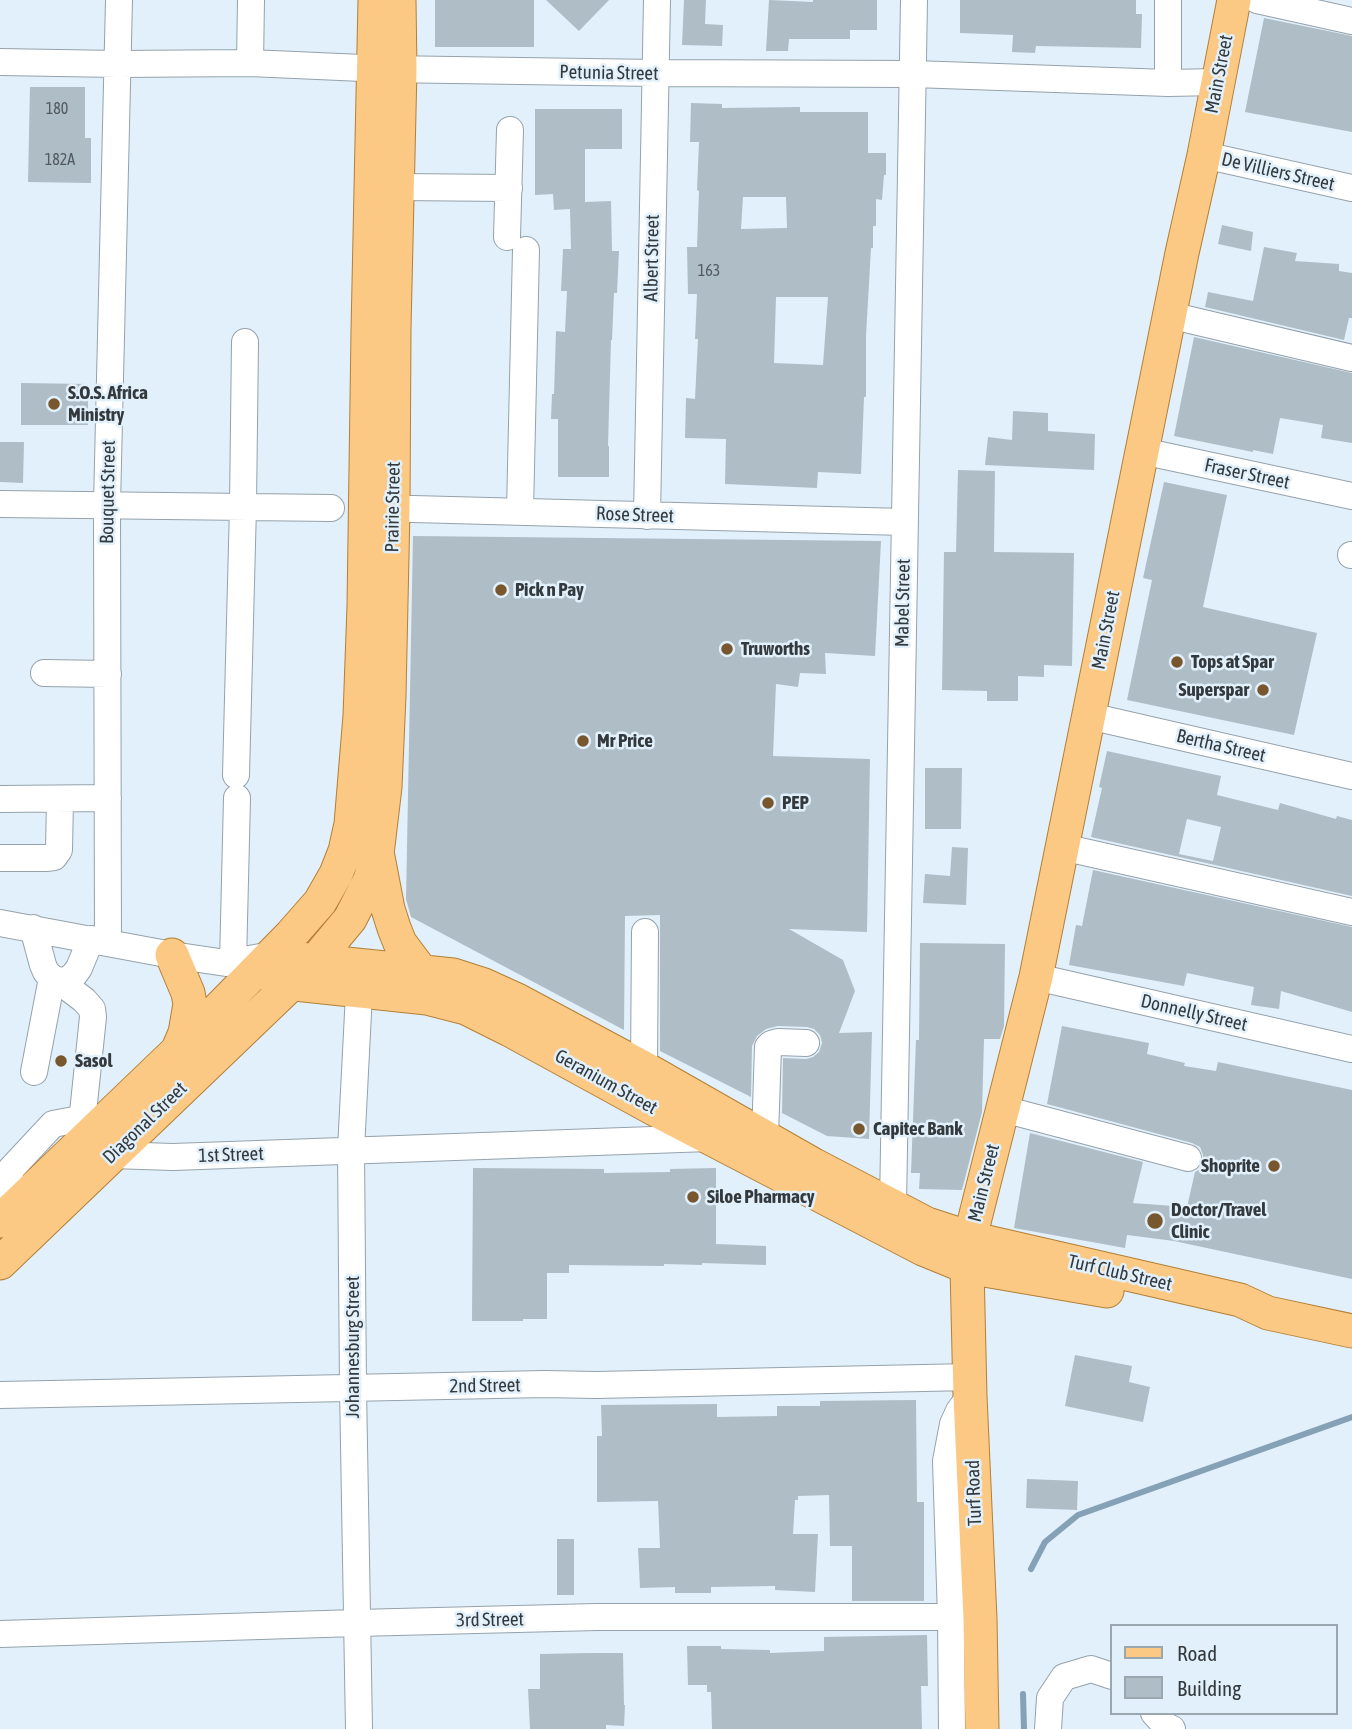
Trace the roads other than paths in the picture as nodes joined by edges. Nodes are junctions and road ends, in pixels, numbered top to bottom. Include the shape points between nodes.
1 (118, 0) edge
2 (251, 0) edge
3 (375, 0) edge
4 (399, 0) edge
5 (657, 0) edge
6 (914, 0) edge
7 (1168, 0) edge
8 (1234, 0) edge
9 (1257, 0) edge
10 (1352, 21) edge
11 (0, 62) edge
12 (250, 63) junction
13 (117, 64) junction
14 (387, 68) junction
15 (656, 73) junction
16 (914, 74) junction
17 (1217, 82) junction
18 (1168, 83) junction
19 (510, 130) dead end
20 (1204, 155) junction
21 (397, 187) junction
22 (509, 188) junction
23 (1352, 188) edge
24 (1169, 315) junction
25 (245, 342) dead end
26 (1352, 358) edge
27 (1142, 452) junction
28 (1352, 496) edge
29 (0, 503) edge
30 (107, 505) junction
31 (243, 506) junction
32 (331, 508) dead end
33 (380, 508) junction
34 (520, 511) junction
35 (647, 516) junction
36 (904, 522) junction
37 (44, 673) dead end
38 (108, 674) junction
39 (1089, 716) junction
40 (1352, 775) edge
41 (108, 798) junction
42 (0, 799) edge
43 (60, 799) junction
44 (1062, 847) junction
45 (377, 854) junction
46 (0, 858) edge
47 (1352, 912) edge
48 (0, 923) edge
49 (33, 928) junction
50 (645, 932) dead end
51 (100, 940) junction
52 (172, 955) junction
53 (315, 961) junction
54 (245, 964) junction
55 (421, 971) junction
56 (1035, 977) junction
57 (360, 978) junction
58 (55, 980) junction
59 (291, 984) junction
60 (806, 1043) dead end
61 (1352, 1049) edge
62 (176, 1052) junction
63 (644, 1069) junction
64 (34, 1072) dead end
65 (1003, 1109) junction
66 (96, 1136) junction
67 (765, 1137) junction
68 (709, 1138) junction
69 (351, 1150) junction
70 (10, 1155) edge
71 (1188, 1158) dead end
72 (893, 1205) junction
73 (4, 1217) edge
74 (969, 1254) junction
75 (0, 1263) edge
76 (1352, 1331) edge
77 (970, 1386) junction
78 (353, 1388) junction
79 (0, 1395) edge
80 (965, 1618) junction
81 (357, 1623) junction
82 (0, 1634) edge
83 (1110, 1675) edge
84 (1156, 1715) edge
85 (359, 1729) edge
86 (952, 1729) edge
87 (982, 1729) edge
88 (1048, 1729) edge
89 (1172, 1729) edge

1 - 13 street, Bouquet Street
2 - 12 street
3 - 14 main road, Prairie Street
4 - 14 main road, Prairie Street
5 - 15 street, Albert Street
6 - 16 street, Mabel Street
7 - 18 street
8 - 17 main road, Main Street
9 - 10 street
11 - 13 street, Petunia Street
12 - 13 street, Petunia Street
12 - 14 street, Petunia Street
13 - 30 street, Bouquet Street
14 - 15 street, Petunia Street
14 - 21 main road, Prairie Street
14 - 33 main road, Prairie Street via 368,331
15 - 16 street, Petunia Street
15 - 35 street, Albert Street
16 - 18 street, Petunia Street
16 - 36 street, Mabel Street
17 - 18 street, Petunia Street
17 - 20 main road, Main Street
19 - 22 street
20 - 23 street, De Villiers Street
20 - 24 main road, Main Street
21 - 22 street
21 - 33 main road, Prairie Street via 394,329
22 - 34 street via 516,244
24 - 26 street
24 - 27 main road, Main Street
25 - 31 street
27 - 28 street, Fraser Street
27 - 39 main road, Main Street
29 - 30 street
30 - 31 street
30 - 38 street, Bouquet Street
31 - 32 street
31 - 54 street via 237,787
33 - 34 street, Rose Street
33 - 45 main road, Prairie Street via 389,696
33 - 54 main road, Prairie Street via 352,824 345,851 320,902
34 - 35 street, Rose Street
35 - 36 street, Rose Street
36 - 72 street, Mabel Street
37 - 38 street
38 - 41 street, Bouquet Street
39 - 40 street, Bertha Street
39 - 44 main road, Main Street
41 - 43 street
41 - 51 street, Bouquet Street
42 - 43 street
43 - 46 street via 59,850 54,856
44 - 47 street
44 - 56 main road, Main Street
45 - 53 main road, Prairie Street via 351,919
45 - 55 main road via 394,928
48 - 49 street, Geranium Street
49 - 51 street, Geranium Street
49 - 58 street via 43,965
50 - 63 street
51 - 52 street, Geranium Street
51 - 58 street via 74,975 67,981
52 - 54 street, Geranium Street
52 - 62 main road via 190,1004
53 - 54 main road, Geranium Street
53 - 57 main road, Geranium Street
53 - 59 main road, Prairie Street
54 - 59 main road, Geranium Street
54 - 62 main road, Diagonal Street
55 - 57 main road, Geranium Street
55 - 63 main road, Geranium Street via 484,985
56 - 61 street, Donnelly Street
56 - 65 main road, Main Street
57 - 59 main road, Geranium Street
57 - 68 main road, Geranium Street via 466,1008
57 - 69 street, Johannesburg Street
58 - 64 street
58 - 66 street via 92,1009
59 - 66 main road, Diagonal Street
60 - 67 street via 778,1042 768,1047
62 - 66 main road, Diagonal Street
63 - 67 main road, Geranium Street
65 - 71 street
65 - 74 main road, Main Street
66 - 69 street, 1st Street via 173,1157
66 - 70 street, 1st Street via 74,1120 53,1124
66 - 73 main road, Diagonal Street
66 - 75 main road, Diagonal Street
67 - 72 main road, Geranium Street
68 - 69 street, 1st Street
68 - 74 main road, Geranium Street via 923,1249
69 - 78 street, Johannesburg Street
70 - 73 street
72 - 74 main road, Geranium Street
74 - 76 main road, Turf Club Street via 1240,1300 1268,1313
74 - 77 main road, Turf Road
77 - 78 street, 2nd Street
77 - 80 main road, Turf Road
78 - 79 street, 2nd Street
78 - 81 street, Johannesburg Street
80 - 81 street, 3rd Street via 597,1617
80 - 86 street
80 - 87 main road, Turf Road
81 - 82 street, 3rd Street
81 - 85 street, Johannesburg Street
83 - 88 street via 1091,1669 1064,1677 1050,1698
84 - 89 street

